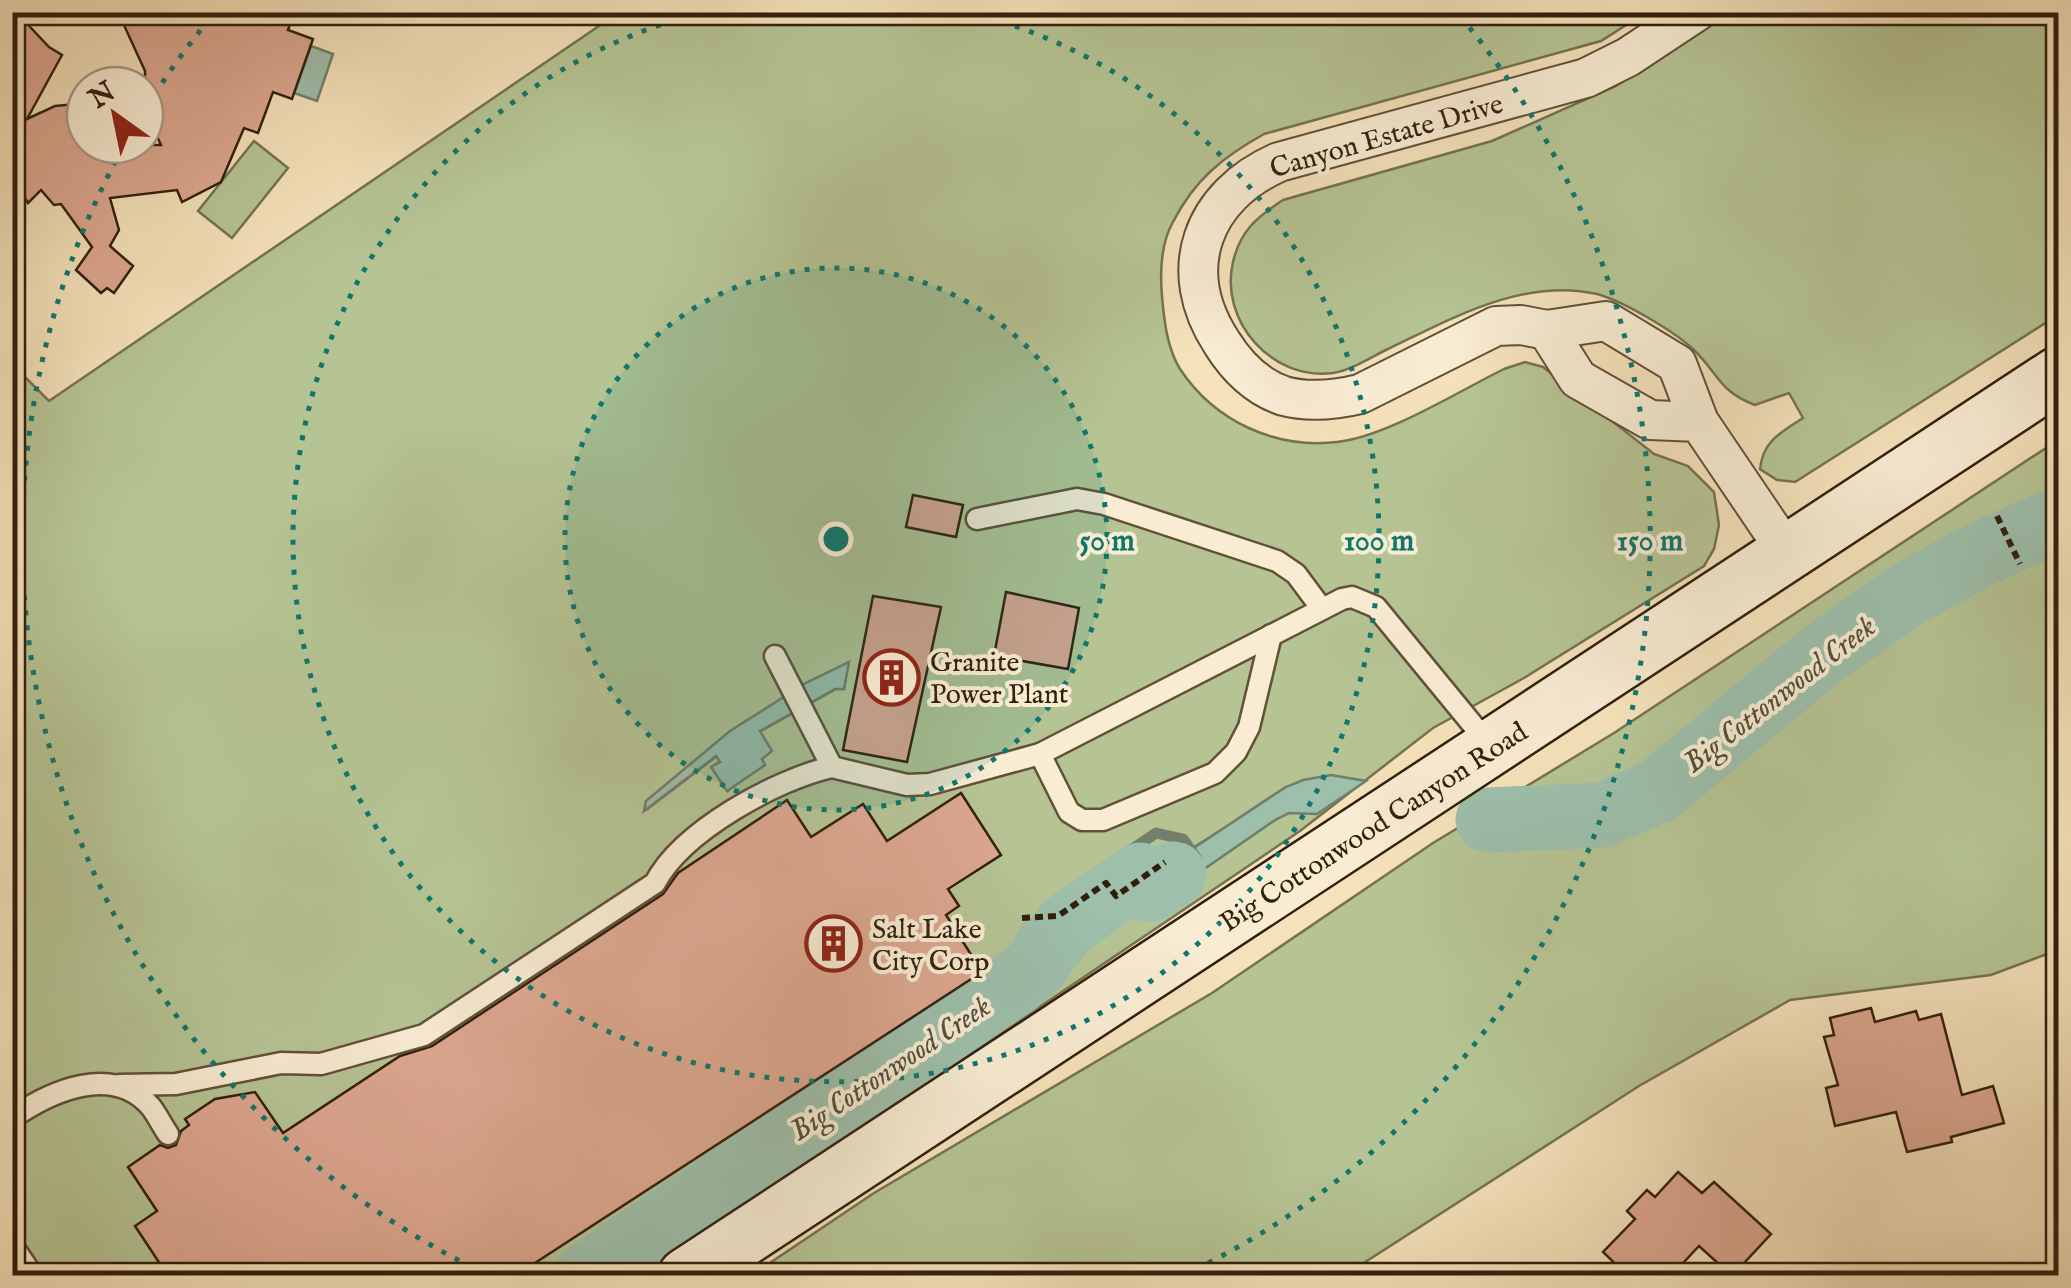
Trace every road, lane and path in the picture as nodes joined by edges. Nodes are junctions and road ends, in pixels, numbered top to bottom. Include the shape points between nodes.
1 (1696, 12) edge
2 (1547, 330) junction
3 (2058, 376) edge
4 (1699, 422) junction
5 (1998, 516) dead end
6 (977, 519) dead end
7 (1789, 554) junction
8 (2020, 564) dead end
9 (1322, 609) junction
10 (1271, 635) junction
11 (774, 656) dead end
12 (1492, 748) junction
13 (1040, 754) junction
14 (832, 767) junction
15 (1164, 863) dead end
16 (1022, 918) dead end
17 (119, 1085) junction
18 (12, 1118) edge
19 (168, 1134) dead end
20 (12, 1246) edge
21 (33, 1276) edge
22 (686, 1276) edge

1 - 2 street, Canyon Estate Drive via 1607,69 1256,172 1232,190 1210,222 1198,262 1204,308 1217,336 1250,378 1286,396 1337,400 1496,326
2 - 4 street via 1578,379 1650,420
2 - 4 street, Canyon Estate Drive via 1606,321 1635,338 1677,364
3 - 7 main road, Big Cottonwood Canyon Road
4 - 7 street, Canyon Estate Drive
5 - 8 path
6 - 9 lane via 1089,500 1277,562 1296,574
7 - 12 main road, Big Cottonwood Canyon Road
9 - 10 lane
9 - 12 lane via 1352,597 1376,607
10 - 13 lane
10 - 13 lane via 1249,727 1214,773 1103,820 1082,820 1069,812
11 - 14 lane
12 - 22 main road, Big Cottonwood Canyon Road
13 - 14 lane via 930,784
14 - 17 lane via 776,786 729,815 678,853 655,882 424,1035 321,1064 281,1063 208,1080
15 - 16 path via 1116,896 1106,883 1058,916
17 - 18 lane via 76,1086
17 - 19 lane via 149,1104
20 - 21 lane

